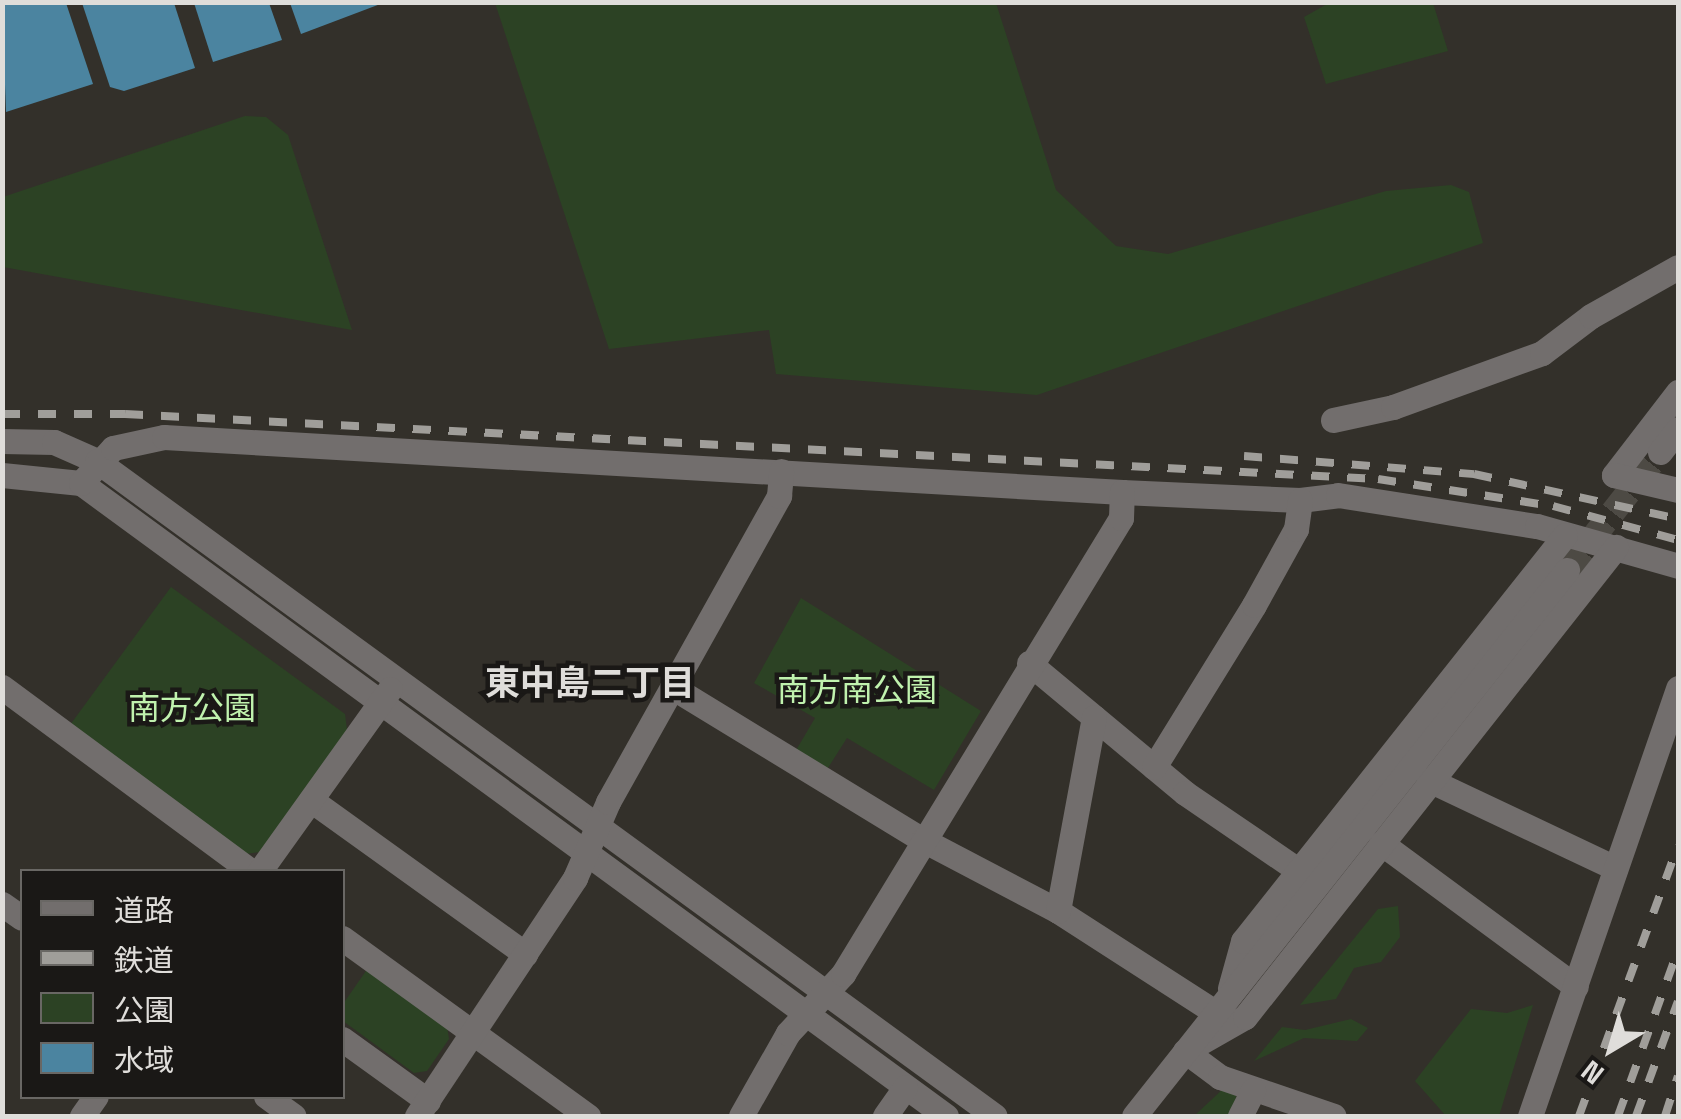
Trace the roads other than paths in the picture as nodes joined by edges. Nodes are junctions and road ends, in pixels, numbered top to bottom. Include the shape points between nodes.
1 (1678, 268) edge
2 (1678, 392) edge
3 (1333, 420) dead end
4 (1678, 429) edge
5 (2, 441) edge
6 (1660, 452) tunnel mouth
7 (98, 461) junction
8 (781, 471) junction
9 (2, 476) edge
10 (1675, 482) edge
11 (81, 483) junction
12 (1122, 492) junction
13 (1300, 500) junction
14 (1564, 535) junction
15 (1616, 547) junction
16 (1678, 566) edge
17 (1567, 570) tunnel mouth
18 (1029, 663) junction
19 (397, 680) junction
20 (672, 687) junction
21 (2, 688) edge
22 (1678, 688) edge
23 (381, 702) junction
24 (1094, 718) junction
25 (1154, 766) junction
26 (1429, 780) junction
27 (311, 800) junction
28 (598, 828) junction
29 (923, 840) junction
30 (1380, 843) junction
31 (586, 854) junction
32 (1615, 868) junction
33 (252, 869) edge
34 (258, 869) edge
35 (1298, 870) junction
36 (1058, 911) junction
37 (345, 940) edge
38 (524, 954) junction
39 (1576, 988) junction
40 (825, 994) junction
41 (1222, 1006) junction
42 (806, 1014) junction
43 (474, 1035) junction
44 (345, 1042) edge
45 (1186, 1051) junction
46 (905, 1087) junction
47 (1253, 1090) junction
48 (270, 1099) edge
49 (422, 1109) edge
50 (294, 1116) edge
51 (588, 1116) edge
52 (740, 1116) edge
53 (885, 1116) edge
54 (946, 1116) edge
55 (995, 1116) edge
56 (1134, 1116) edge
57 (1240, 1116) edge
58 (1334, 1116) edge
59 (1530, 1116) edge

1 - 3 street via 1542,352 1393,407
2 - 10 street via 1614,476
4 - 6 street
5 - 7 street via 54,442
7 - 8 street via 113,448 164,436
7 - 11 street
7 - 19 street
8 - 12 street
8 - 20 street via 778,496
9 - 11 street
11 - 23 street
12 - 13 street
12 - 18 street via 1121,518
13 - 14 street via 1338,494
13 - 25 street via 1296,530
14 - 15 street
14 - 35 street
15 - 16 street
15 - 26 street
17 - 41 street
18 - 24 street
18 - 29 street
19 - 23 street
19 - 28 street
20 - 28 street
20 - 29 street
21 - 33 street
22 - 32 street
23 - 27 street
23 - 31 street
24 - 25 street
24 - 36 street
25 - 35 street
26 - 30 street
26 - 32 street
27 - 34 street
27 - 38 street
28 - 31 street
28 - 40 street
29 - 36 street
29 - 40 street
30 - 39 street
30 - 45 street via 1245,1017
31 - 38 street
31 - 42 street
32 - 39 street
35 - 41 street via 1243,941
36 - 41 street
37 - 43 street
38 - 43 street
39 - 59 street
40 - 42 street
40 - 55 street
41 - 45 street
42 - 46 street
42 - 52 street
43 - 49 street
43 - 51 street
44 - 49 street
45 - 47 street via 1220,1077
45 - 56 street
46 - 53 street
46 - 54 street
47 - 57 street
47 - 58 street
48 - 50 street

